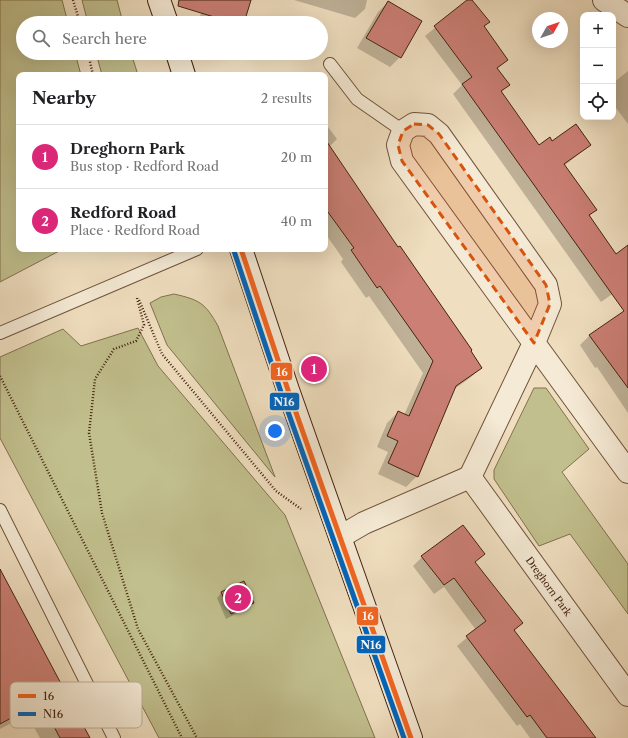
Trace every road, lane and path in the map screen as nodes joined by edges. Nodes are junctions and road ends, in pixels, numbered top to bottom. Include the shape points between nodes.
1 (73, 0) edge
2 (159, 0) edge
3 (604, 0) edge
4 (78, 16) edge
5 (165, 16) edge
6 (628, 16) edge
7 (90, 60) edge
8 (179, 60) edge
9 (330, 64) dead end
10 (92, 72) edge
11 (183, 72) edge
12 (403, 131) junction
13 (190, 252) edge
14 (242, 252) edge
15 (0, 333) edge
16 (534, 343) junction
17 (0, 376) edge
18 (628, 472) edge
19 (470, 477) junction
20 (302, 509) dead end
21 (0, 510) edge
22 (340, 537) junction
23 (86, 682) edge
24 (628, 695) edge
25 (109, 728) edge
26 (114, 738) edge
27 (182, 738) edge
28 (197, 738) edge
29 (411, 738) edge

1 - 4 path
2 - 5 street
3 - 6 street
7 - 10 path
8 - 11 street
9 - 12 lane via 357,99
12 - 16 street via 398,145 402,161
12 - 16 street via 414,124 428,125 439,134 546,285 550,304
13 - 15 lane
14 - 22 street
16 - 18 street
16 - 19 street
17 - 27 path
19 - 22 street via 364,523
19 - 24 street, Dreghorn Park
20 - 28 path via 276,490 162,354 136,294 144,325 136,341 114,349 95,380 88,433 102,513 138,629
21 - 23 lane
22 - 29 street
25 - 26 lane

